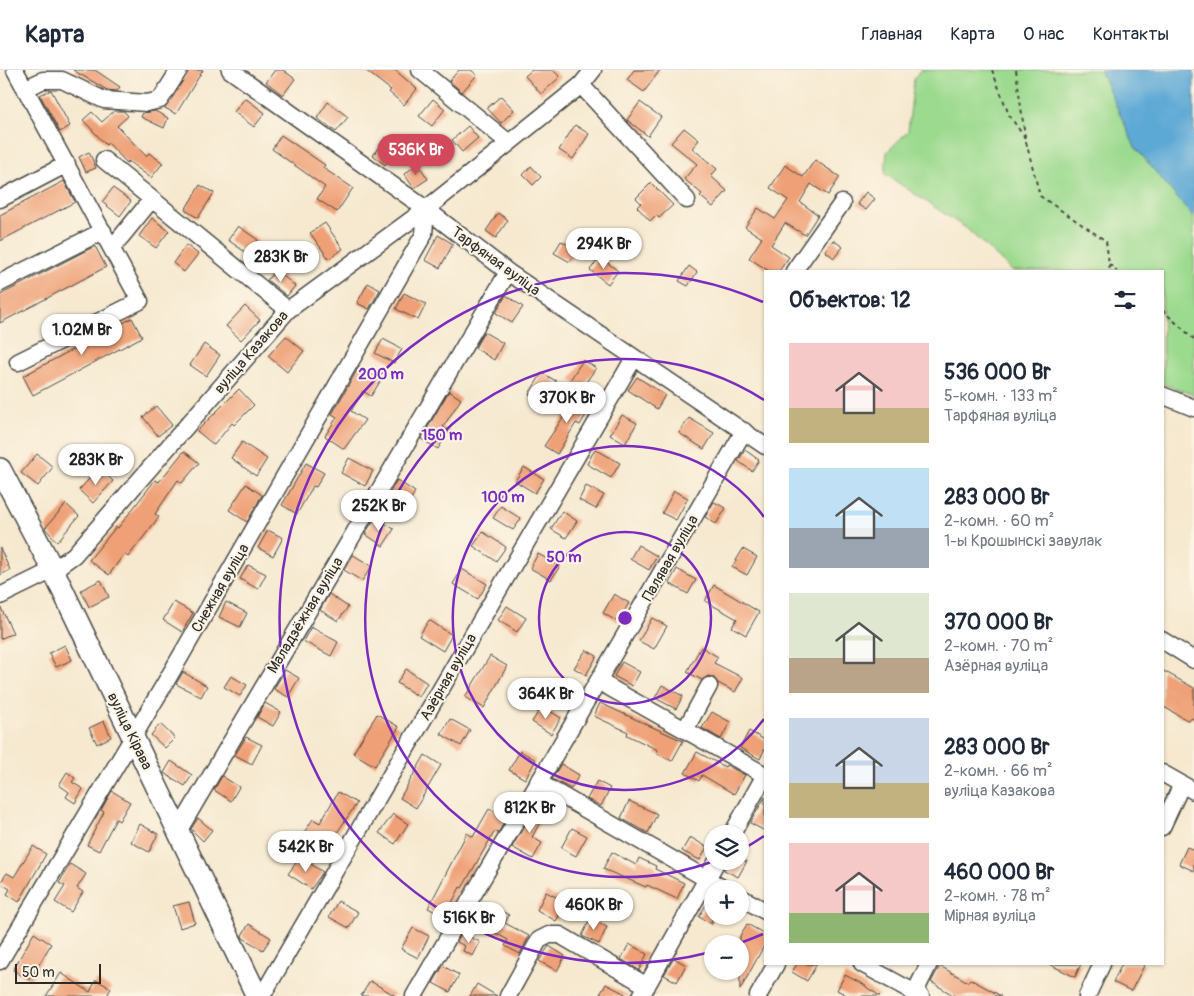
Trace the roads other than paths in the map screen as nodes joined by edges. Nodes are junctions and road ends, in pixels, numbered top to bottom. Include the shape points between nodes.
1 (15, 70) edge
2 (178, 70) edge
3 (230, 70) edge
4 (420, 70) edge
5 (586, 76) edge
6 (25, 89) junction
7 (509, 143) junction
8 (104, 160) dead end
9 (67, 164) junction
10 (0, 199) edge
11 (152, 199) junction
12 (687, 200) dead end
13 (842, 203) dead end
14 (426, 209) junction
15 (103, 231) junction
16 (112, 248) junction
17 (795, 270) edge
18 (508, 272) junction
19 (0, 283) edge
20 (288, 310) junction
21 (634, 358) junction
22 (18, 362) dead end
23 (1164, 396) edge
24 (1194, 408) edge
25 (744, 431) junction
26 (764, 444) edge
27 (0, 469) edge
28 (53, 570) junction
29 (0, 596) edge
30 (1164, 641) edge
31 (1194, 660) edge
32 (598, 681) junction
33 (709, 686) dead end
34 (685, 730) junction
35 (132, 737) junction
36 (764, 774) edge
37 (1164, 774) edge
38 (764, 777) edge
39 (538, 782) junction
40 (1188, 787) edge
41 (1164, 824) edge
42 (737, 825) edge
43 (178, 830) junction
44 (712, 870) edge
45 (707, 879) junction
46 (749, 902) edge
47 (764, 910) edge
48 (0, 961) edge
49 (775, 965) edge
50 (864, 965) edge
51 (930, 965) edge
52 (1102, 965) edge
53 (644, 991) edge
54 (916, 995) edge
55 (257, 996) edge
56 (262, 996) edge
57 (414, 996) edge
58 (508, 996) edge
59 (758, 996) edge
60 (1087, 996) edge

1 - 6 street
2 - 6 street via 160,100 147,103 104,100 62,80 43,80
3 - 14 street, Тарфяная вуліца
4 - 7 street
5 - 7 street, вуліца Казакова
5 - 12 street
6 - 9 street
7 - 14 street, вуліца Казакова
8 - 11 street
9 - 10 street
9 - 15 street
11 - 16 street
11 - 20 street
13 - 17 street
14 - 18 street, Тарфяная вуліца
14 - 20 street, вуліца Казакова
14 - 35 street, Снежная вуліца via 424,234
15 - 16 street
15 - 19 street
16 - 22 street via 140,301
18 - 21 street, Тарфяная вуліца
18 - 43 street, Маладзёжная вуліца
20 - 28 street, вуліца Казакова via 74,555
21 - 25 street, Тарфяная вуліца
21 - 56 street, Азёрная вуліца
23 - 24 street
25 - 26 street, Тарфяная вуліца
25 - 32 street, Палявая вуліца
27 - 28 main road, вуліца Кірава
28 - 29 street, вуліца Казакова
28 - 35 main road, вуліца Кірава
30 - 31 street
32 - 34 street
32 - 39 street, Палявая вуліца
33 - 34 street
34 - 36 street
35 - 43 main road, вуліца Кірава
35 - 48 street, Снежная вуліца
37 - 40 street
38 - 42 street
39 - 45 street
39 - 57 street, Палявая вуліца
40 - 41 street
43 - 55 main road, вуліца Кірава
44 - 45 street
45 - 53 street
46 - 47 street
49 - 59 street
50 - 54 street
51 - 54 street
52 - 60 street
53 - 58 street via 560,935 549,935 539,940

